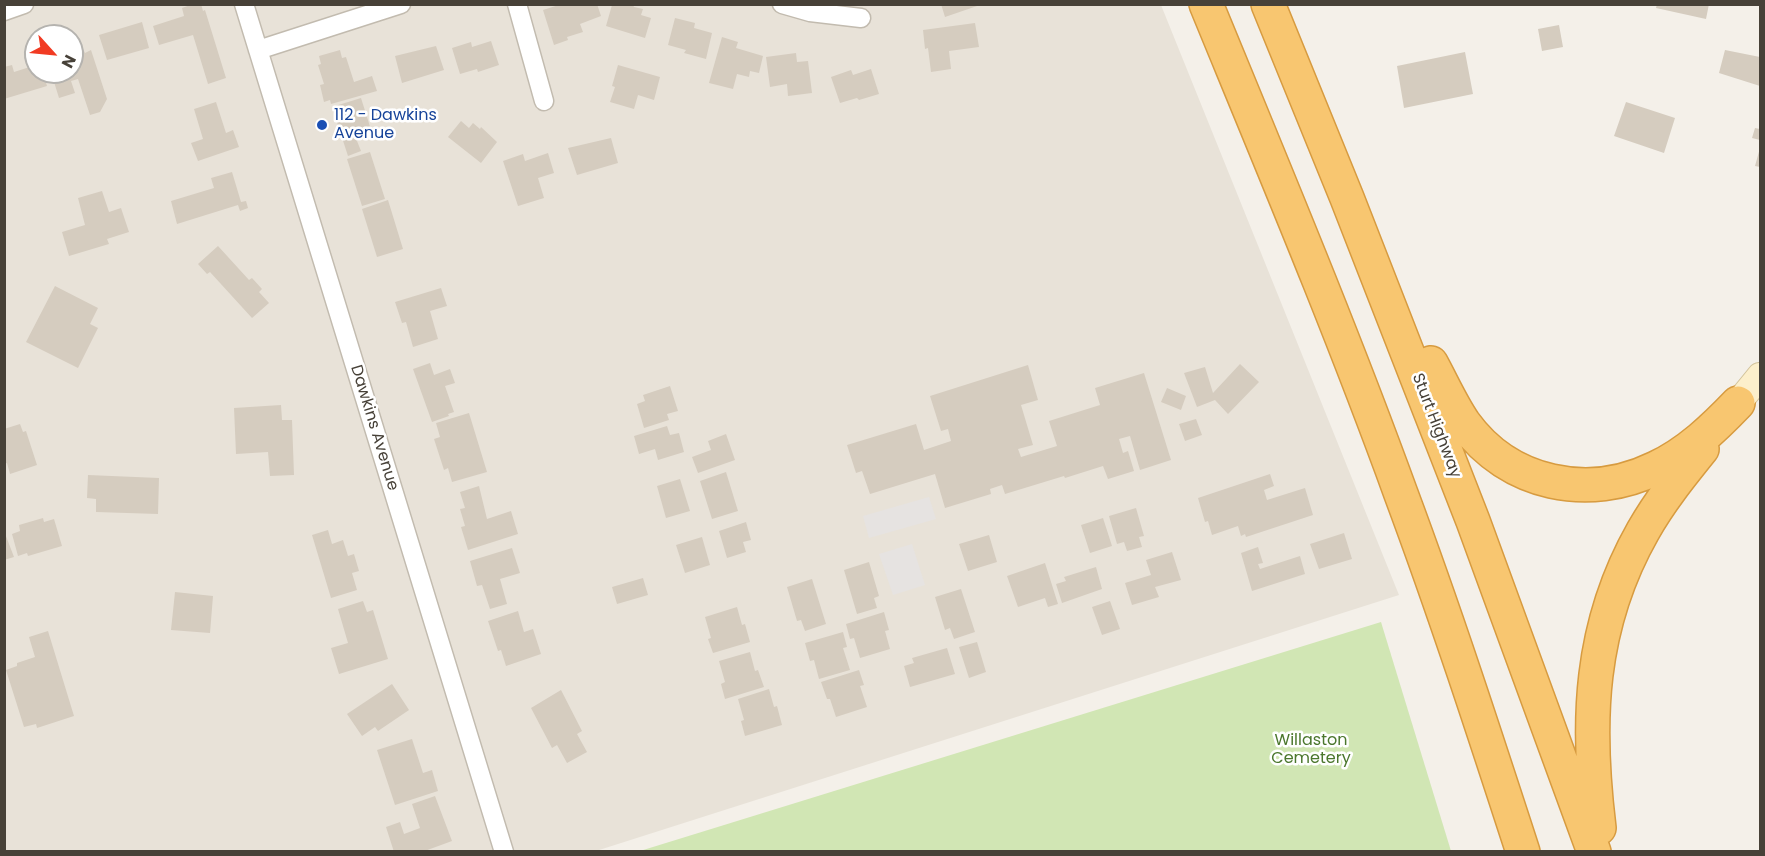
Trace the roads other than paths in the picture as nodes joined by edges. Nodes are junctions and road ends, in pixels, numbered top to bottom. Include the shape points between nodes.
1 (24, 4) edge
2 (244, 4) edge
3 (401, 4) edge
4 (517, 4) edge
5 (782, 4) edge
6 (1206, 4) edge
7 (1268, 4) edge
8 (4, 11) edge
9 (861, 18) dead end
10 (258, 50) junction
11 (544, 101) dead end
12 (1347, 198) junction
13 (1761, 376) edge
14 (1738, 403) junction
15 (504, 852) edge
16 (1523, 852) edge
17 (1594, 852) edge
18 (1603, 852) edge

1 - 8 street
2 - 10 street, Dawkins Avenue
3 - 10 street
4 - 11 street
5 - 9 street
6 - 16 highway via 1314,265 1401,495
7 - 12 highway, Sturt Highway
10 - 15 street, Dawkins Avenue
12 - 14 highway via 1465,424 1492,452 1526,473 1583,486 1638,476 1696,442
12 - 17 highway, Sturt Highway via 1473,521
13 - 14 main road
14 - 18 highway via 1660,504 1634,548 1614,595 1597,662 1591,717 1594,786

